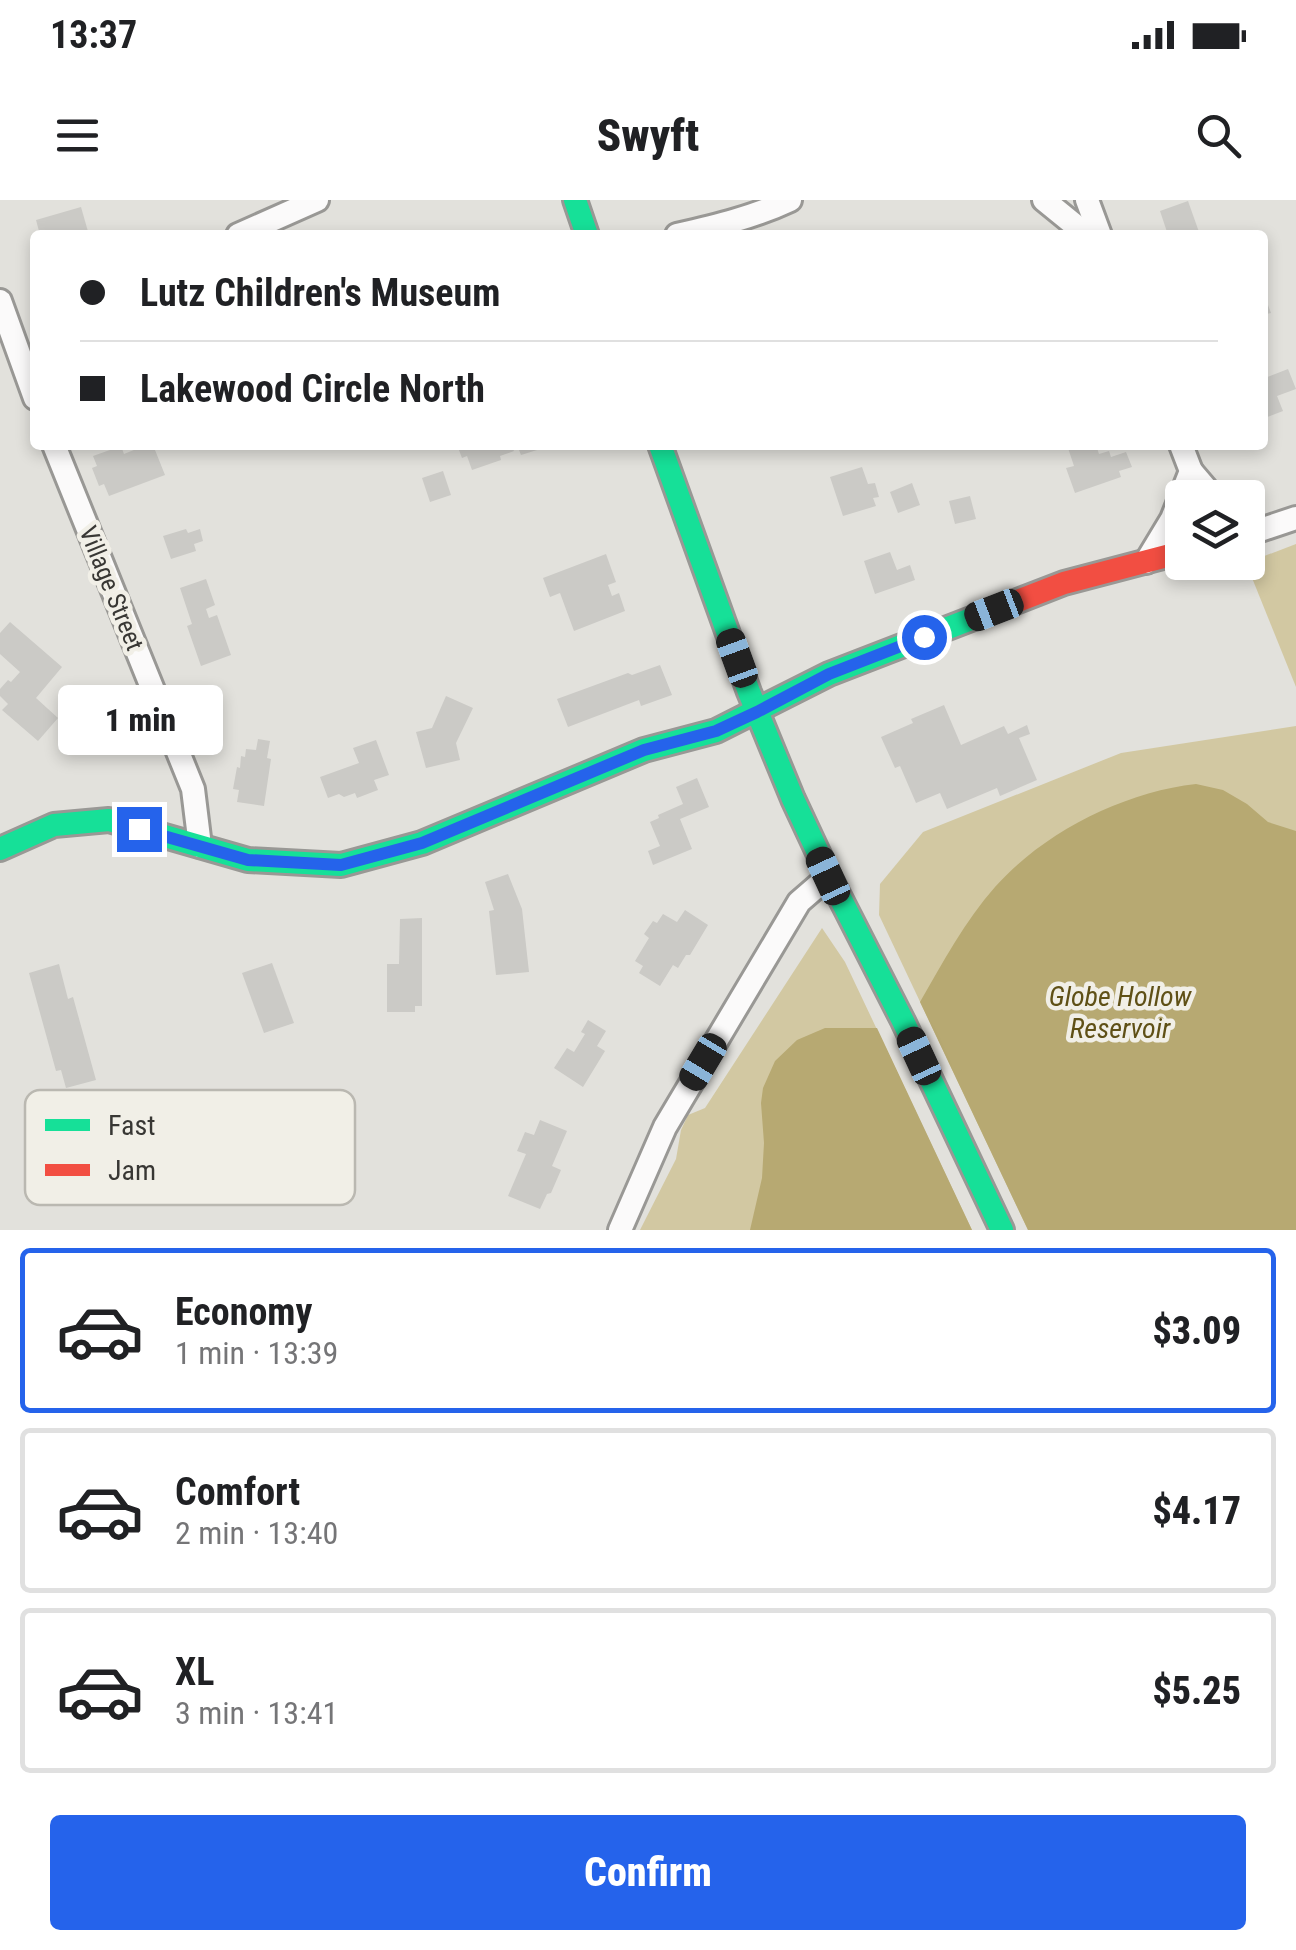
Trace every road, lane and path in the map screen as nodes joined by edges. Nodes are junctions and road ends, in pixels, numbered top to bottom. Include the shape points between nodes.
1 (317, 200) edge
2 (575, 200) edge
3 (790, 200) edge
4 (1044, 200) edge
5 (1087, 200) edge
6 (249, 230) edge
7 (585, 230) edge
8 (698, 230) edge
9 (1081, 230) edge
10 (1098, 230) edge
11 (0, 301) edge
12 (30, 327) edge
13 (6, 337) edge
14 (30, 387) edge
15 (56, 450) edge
16 (662, 450) edge
17 (1183, 450) edge
18 (1191, 471) junction
19 (1199, 480) edge
20 (1296, 518) edge
21 (1265, 526) edge
22 (1165, 557) edge
23 (1146, 562) junction
24 (757, 712) junction
25 (200, 846) junction
26 (0, 849) edge
27 (828, 876) junction
28 (620, 1230) edge
29 (1002, 1230) edge

1 - 6 street
2 - 7 street
3 - 8 street
4 - 9 street
5 - 10 street
11 - 13 street
12 - 13 street
13 - 14 street
15 - 25 street, Village Street via 193,789
16 - 24 street
17 - 18 street
18 - 19 street
18 - 23 street
20 - 21 street
22 - 23 street
23 - 24 street via 1064,583 829,674
24 - 25 street via 644,750 422,843 341,865 248,860
24 - 27 street
25 - 26 street via 108,820 54,825
27 - 28 street via 799,902 665,1127
27 - 29 street

